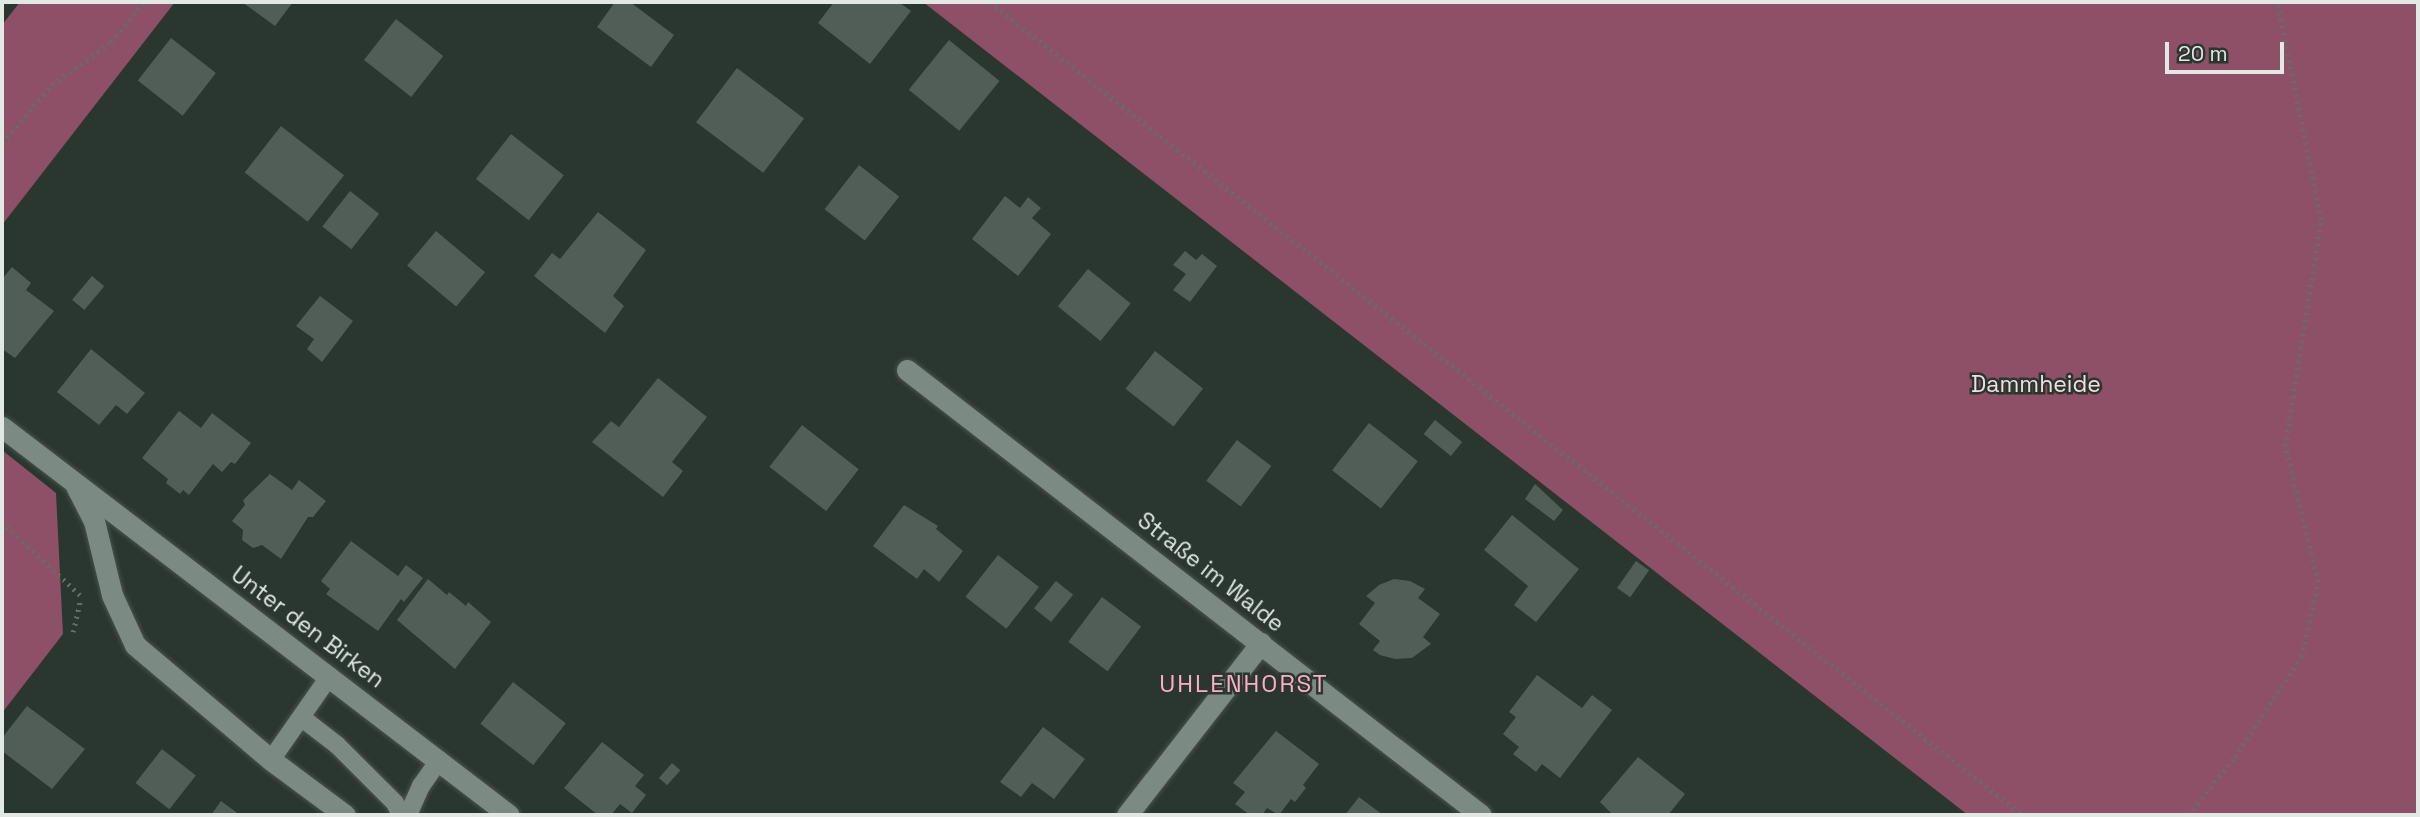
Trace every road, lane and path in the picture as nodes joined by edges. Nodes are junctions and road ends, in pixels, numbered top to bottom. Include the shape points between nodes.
1 (145, 2) edge
2 (990, 2) edge
3 (2277, 2) edge
4 (2, 143) edge
5 (907, 370) dead end
6 (2, 427) edge
7 (74, 481) junction
8 (2, 522) edge
9 (74, 632) dead end
10 (1261, 643) junction
11 (330, 677) junction
12 (302, 718) junction
13 (271, 760) junction
14 (439, 761) junction
15 (345, 815) edge
16 (401, 815) edge
17 (408, 815) edge
18 (509, 815) edge
19 (1127, 815) edge
20 (1481, 815) edge
21 (2022, 815) edge
22 (2188, 815) edge

1 - 4 path via 111,42 52,85
2 - 21 path
3 - 22 path via 2321,220 2285,446 2318,582 2301,657 2235,757
5 - 10 street, Straße im Walde
6 - 7 street, Unter den Birken
7 - 11 street, Unter den Birken
7 - 13 street, Unter den Birken via 94,521 112,595 135,645
8 - 9 path via 82,597
10 - 19 street
10 - 20 street, Straße im Walde
11 - 12 lane
11 - 14 street, Unter den Birken
12 - 13 lane
12 - 16 lane via 337,745 395,803
13 - 15 street, Unter den Birken
14 - 17 lane
14 - 18 street, Unter den Birken

